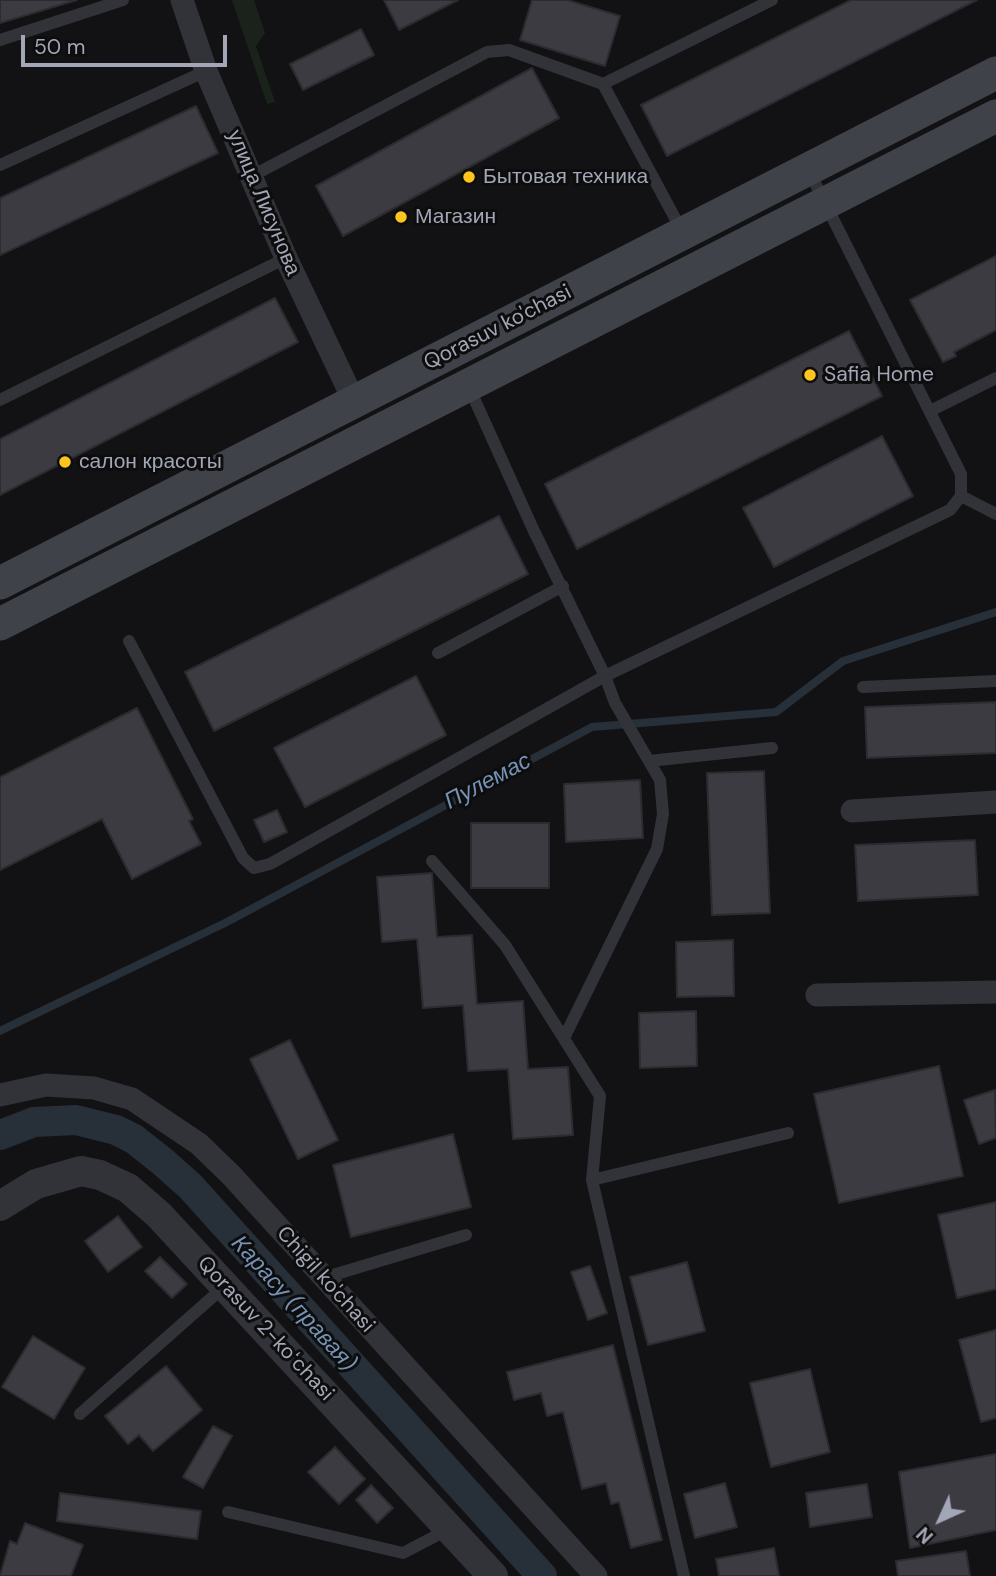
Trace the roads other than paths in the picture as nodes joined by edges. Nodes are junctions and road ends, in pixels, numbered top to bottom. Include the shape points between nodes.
1 (123, 0) edge
2 (183, 0) edge
3 (772, 0) edge
4 (0, 40) edge
5 (206, 71) junction
6 (996, 73) edge
7 (603, 84) junction
8 (996, 116) edge
9 (0, 165) edge
10 (807, 169) junction
11 (252, 176) junction
12 (824, 203) junction
13 (683, 233) junction
14 (286, 258) junction
15 (996, 377) edge
16 (468, 385) junction
17 (0, 400) edge
18 (354, 401) junction
19 (930, 411) junction
20 (961, 495) junction
21 (996, 514) edge
22 (0, 583) edge
23 (563, 586) junction
24 (0, 624) edge
25 (130, 641) dead end
26 (438, 653) dead end
27 (605, 676) junction
28 (996, 681) edge
29 (863, 687) dead end
30 (772, 748) dead end
31 (649, 761) junction
32 (996, 802) edge
33 (852, 811) dead end
34 (432, 861) dead end
35 (996, 992) edge
36 (817, 995) dead end
37 (564, 1038) junction
38 (0, 1095) edge
39 (788, 1133) dead end
40 (592, 1180) junction
41 (0, 1206) edge
42 (466, 1234) dead end
43 (323, 1278) junction
44 (226, 1286) junction
45 (80, 1414) dead end
46 (228, 1512) dead end
47 (449, 1529) junction
48 (493, 1576) edge
49 (596, 1576) edge
50 (684, 1576) edge

1 - 4 lane
2 - 5 street, улица Лисунова
3 - 7 lane
5 - 9 lane
5 - 11 street, улица Лисунова
6 - 10 main road, Qorasuv ko'chasi
7 - 11 lane via 509,50 487,52
7 - 13 lane
8 - 12 main road, Qorasuv ko'chasi
10 - 12 lane
10 - 13 main road, Qorasuv ko'chasi
11 - 14 street, улица Лисунова
12 - 16 main road, Qorasuv ko'chasi
12 - 19 lane
13 - 18 main road, Qorasuv ko'chasi
14 - 17 lane
14 - 18 street, улица Лисунова
15 - 19 lane
16 - 23 lane
16 - 24 main road, Qorasuv ko'chasi
18 - 22 main road, Qorasuv ko'chasi
19 - 20 lane via 961,474
20 - 21 lane
20 - 27 lane via 950,510
23 - 26 lane
23 - 27 lane
25 - 27 lane via 243,858 254,868 270,864
27 - 31 lane
28 - 29 lane
30 - 31 lane
31 - 37 lane via 661,791 663,814 657,849
32 - 33 street
34 - 37 lane via 505,945
35 - 36 street
37 - 40 lane via 600,1096
38 - 43 street, Chigil ko'chasi via 27,1087 79,1086 114,1092 148,1108 199,1144 232,1175
39 - 40 lane
40 - 50 lane
41 - 44 street, Qorasuv 2-koʻchasi via 19,1192 62,1174 100,1175 128,1188 159,1214
42 - 43 lane
43 - 49 street, Chigil ko'chasi
44 - 45 lane
44 - 47 street, Qorasuv 2-koʻchasi
46 - 47 lane via 402,1553
47 - 48 street, Qorasuv 2-koʻchasi

